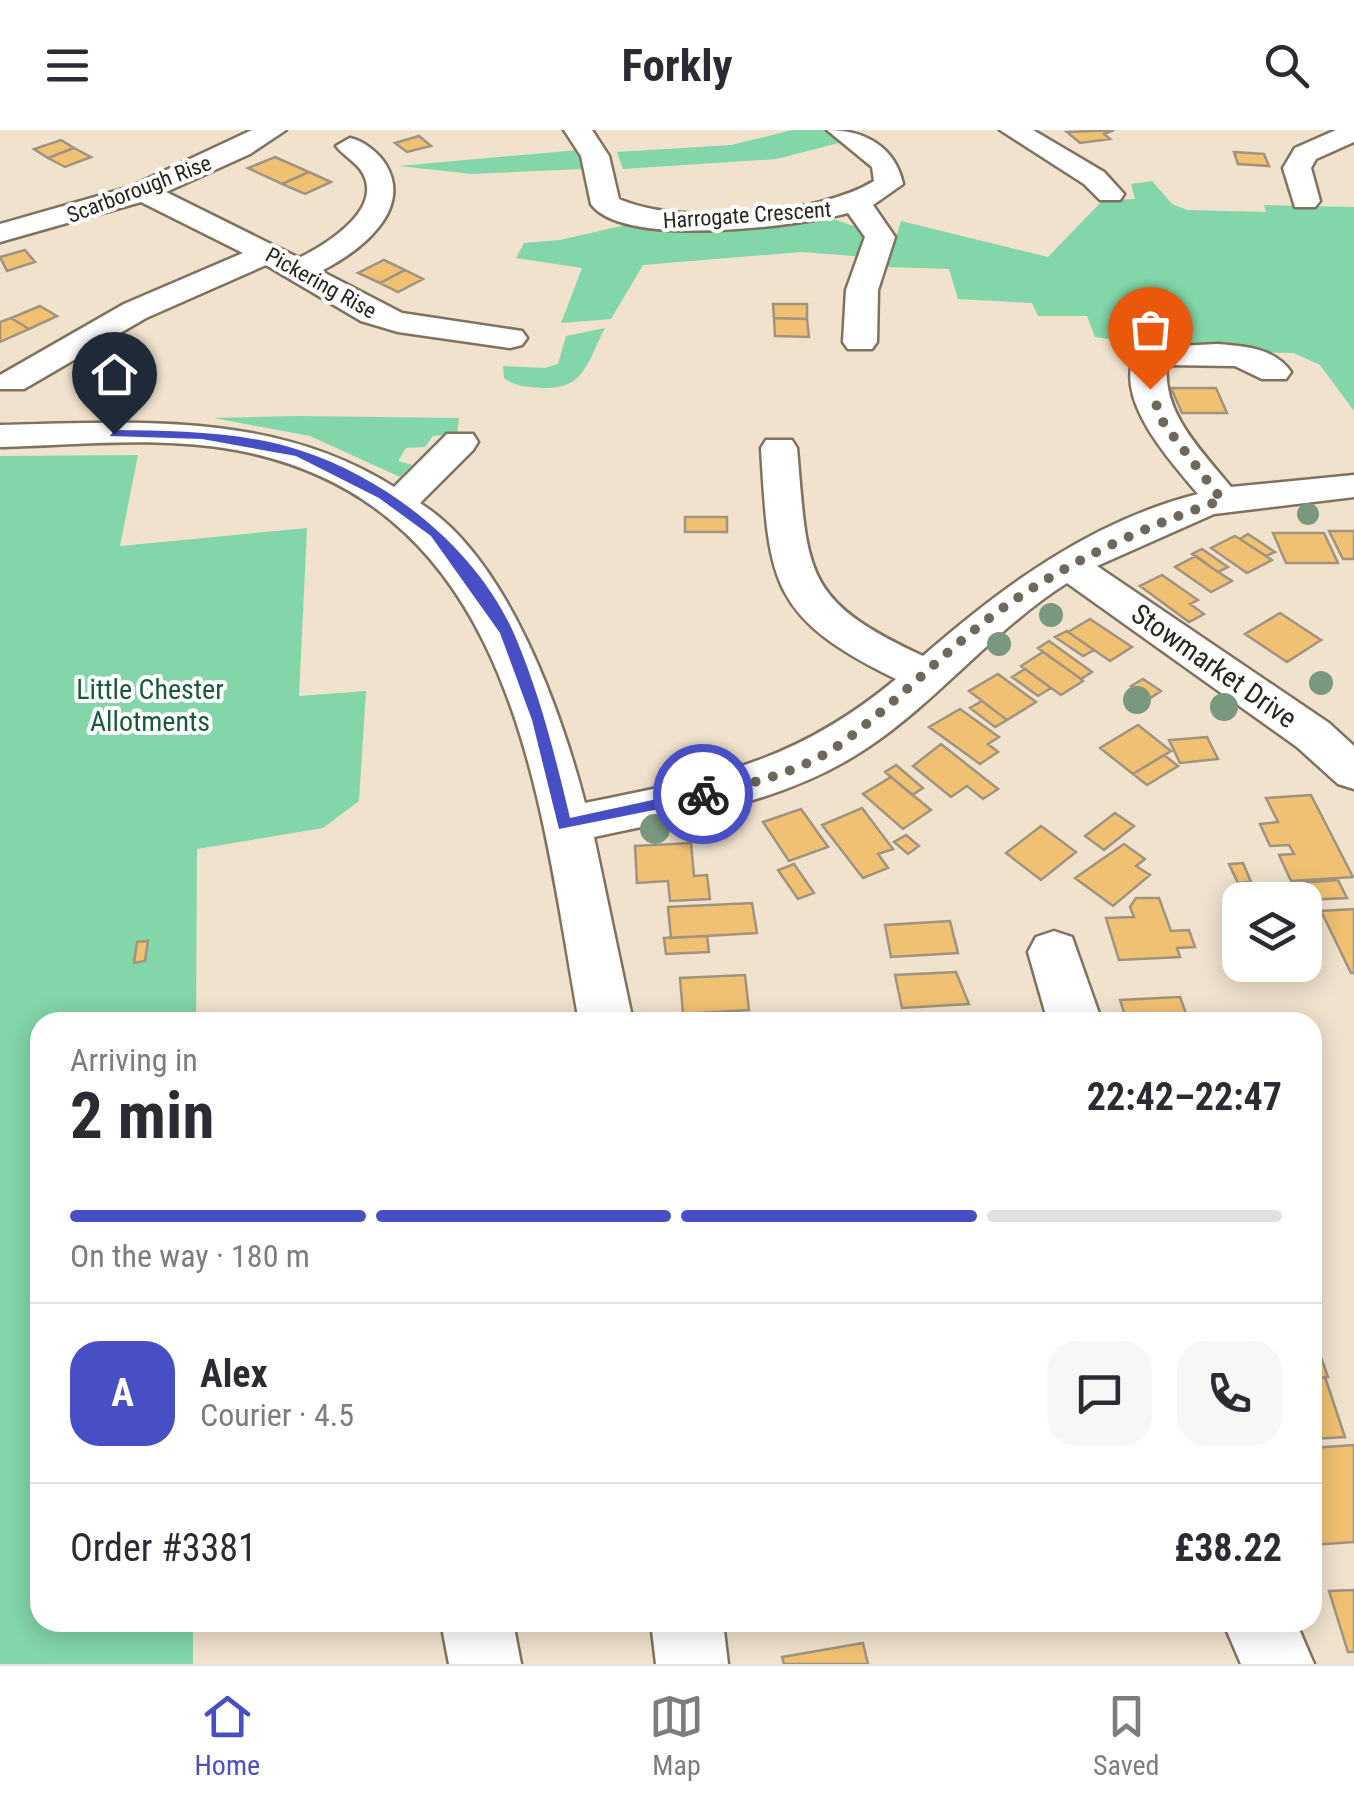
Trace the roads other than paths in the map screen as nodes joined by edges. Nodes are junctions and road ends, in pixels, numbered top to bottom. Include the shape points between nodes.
1 (272, 130) edge
2 (578, 130) edge
3 (841, 130) edge
4 (1014, 130) edge
5 (1354, 132) edge
6 (350, 146) dead end
7 (143, 192) junction
8 (1294, 192) dead end
9 (1110, 194) dead end
10 (856, 205) junction
11 (0, 233) edge
12 (268, 252) junction
13 (299, 270) junction
14 (510, 338) dead end
15 (860, 342) dead end
16 (1274, 372) dead end
17 (12, 382) dead end
18 (0, 436) edge
19 (460, 442) dead end
20 (779, 448) dead end
21 (1354, 486) edge
22 (1222, 500) junction
23 (398, 504) junction
24 (1070, 566) junction
25 (925, 675) junction
26 (1347, 754) edge
27 (564, 825) junction
28 (1054, 952) dead end
29 (604, 1012) edge
30 (1071, 1012) edge
31 (479, 1632) edge
32 (688, 1632) edge
33 (1264, 1632) edge
34 (484, 1664) edge
35 (692, 1664) edge
36 (1278, 1664) edge

1 - 7 street, Scarborough Rise
2 - 10 street, Harrogate Crescent via 595,156 603,201 638,218 751,218
3 - 10 street, Harrogate Crescent via 873,150 888,170 885,188
4 - 9 street
5 - 8 street via 1305,154
6 - 13 street via 378,176 376,209 348,243
7 - 11 street, Scarborough Rise
7 - 12 street, Pickering Rise
10 - 15 street via 880,237 862,290
12 - 13 street, Pickering Rise
12 - 17 street via 135,311
13 - 14 street, Pickering Rise via 372,314
16 - 22 street via 1244,356 1151,356 1146,374 1164,424
18 - 23 street via 152,433 240,440 299,454
19 - 23 street
20 - 25 street via 793,566 807,597 834,626
21 - 22 street
22 - 24 street via 1157,522
23 - 27 street via 454,554 507,633 540,720
24 - 25 street via 1007,605
24 - 26 street, Stowmarket Drive
25 - 27 street via 837,746 770,778
27 - 29 street
28 - 30 street
31 - 34 street
32 - 35 street
33 - 36 street

